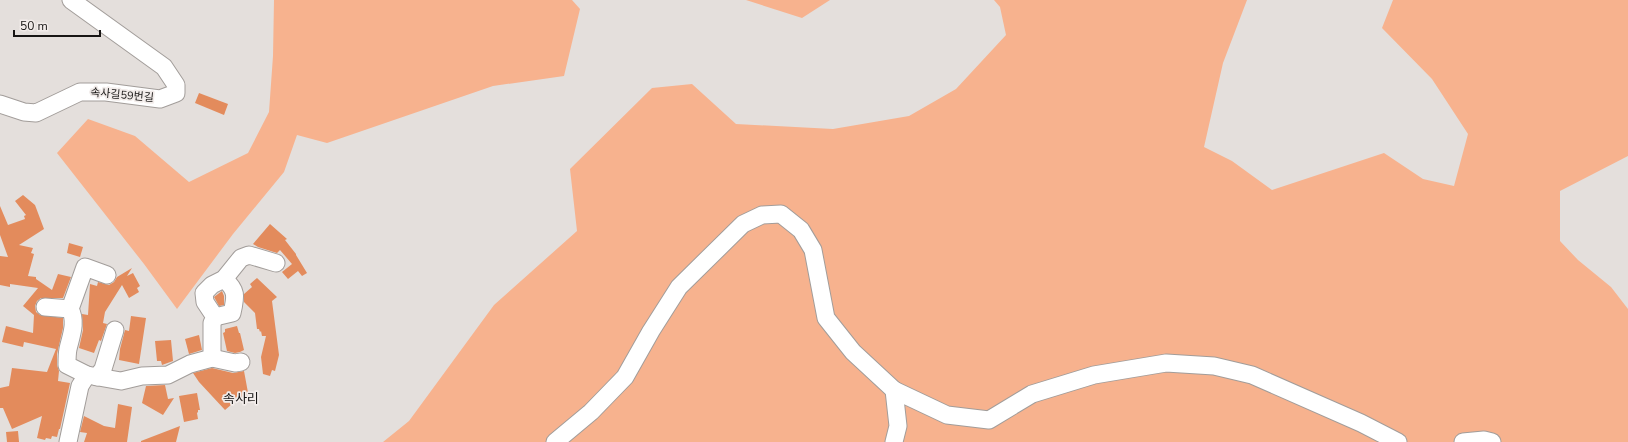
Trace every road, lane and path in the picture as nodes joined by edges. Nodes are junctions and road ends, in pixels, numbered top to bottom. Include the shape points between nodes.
1 (71, 0) edge
2 (0, 104) edge
3 (276, 263) dead end
4 (107, 275) dead end
5 (224, 278) junction
6 (45, 307) dead end
7 (70, 309) junction
8 (215, 317) junction
9 (115, 330) dead end
10 (212, 358) junction
11 (241, 362) dead end
12 (92, 376) junction
13 (894, 390) junction
14 (68, 442) edge
15 (555, 442) edge
16 (894, 442) edge
17 (1398, 442) edge
18 (1463, 442) edge
19 (1492, 442) edge

1 - 2 street, 속사길59번길 via 164,67 176,85 176,93 160,99 106,92 80,92 36,113
3 - 5 street via 249,255 241,258
4 - 7 street via 85,267
5 - 8 street via 204,293 205,302
5 - 8 street via 236,296 232,313
6 - 7 street
7 - 12 street via 73,316 72,335 67,365
8 - 10 street via 212,323
9 - 12 street via 103,369
10 - 11 street
10 - 12 street via 190,364 168,375 121,380
12 - 14 street via 80,386
13 - 15 street via 853,352 826,318 813,250 801,230 781,214 762,215 744,224 679,287 625,377 591,412
13 - 16 street via 898,426
13 - 17 street via 948,415 989,420 1032,394 1094,375 1166,362 1214,366 1252,375
18 - 19 street

